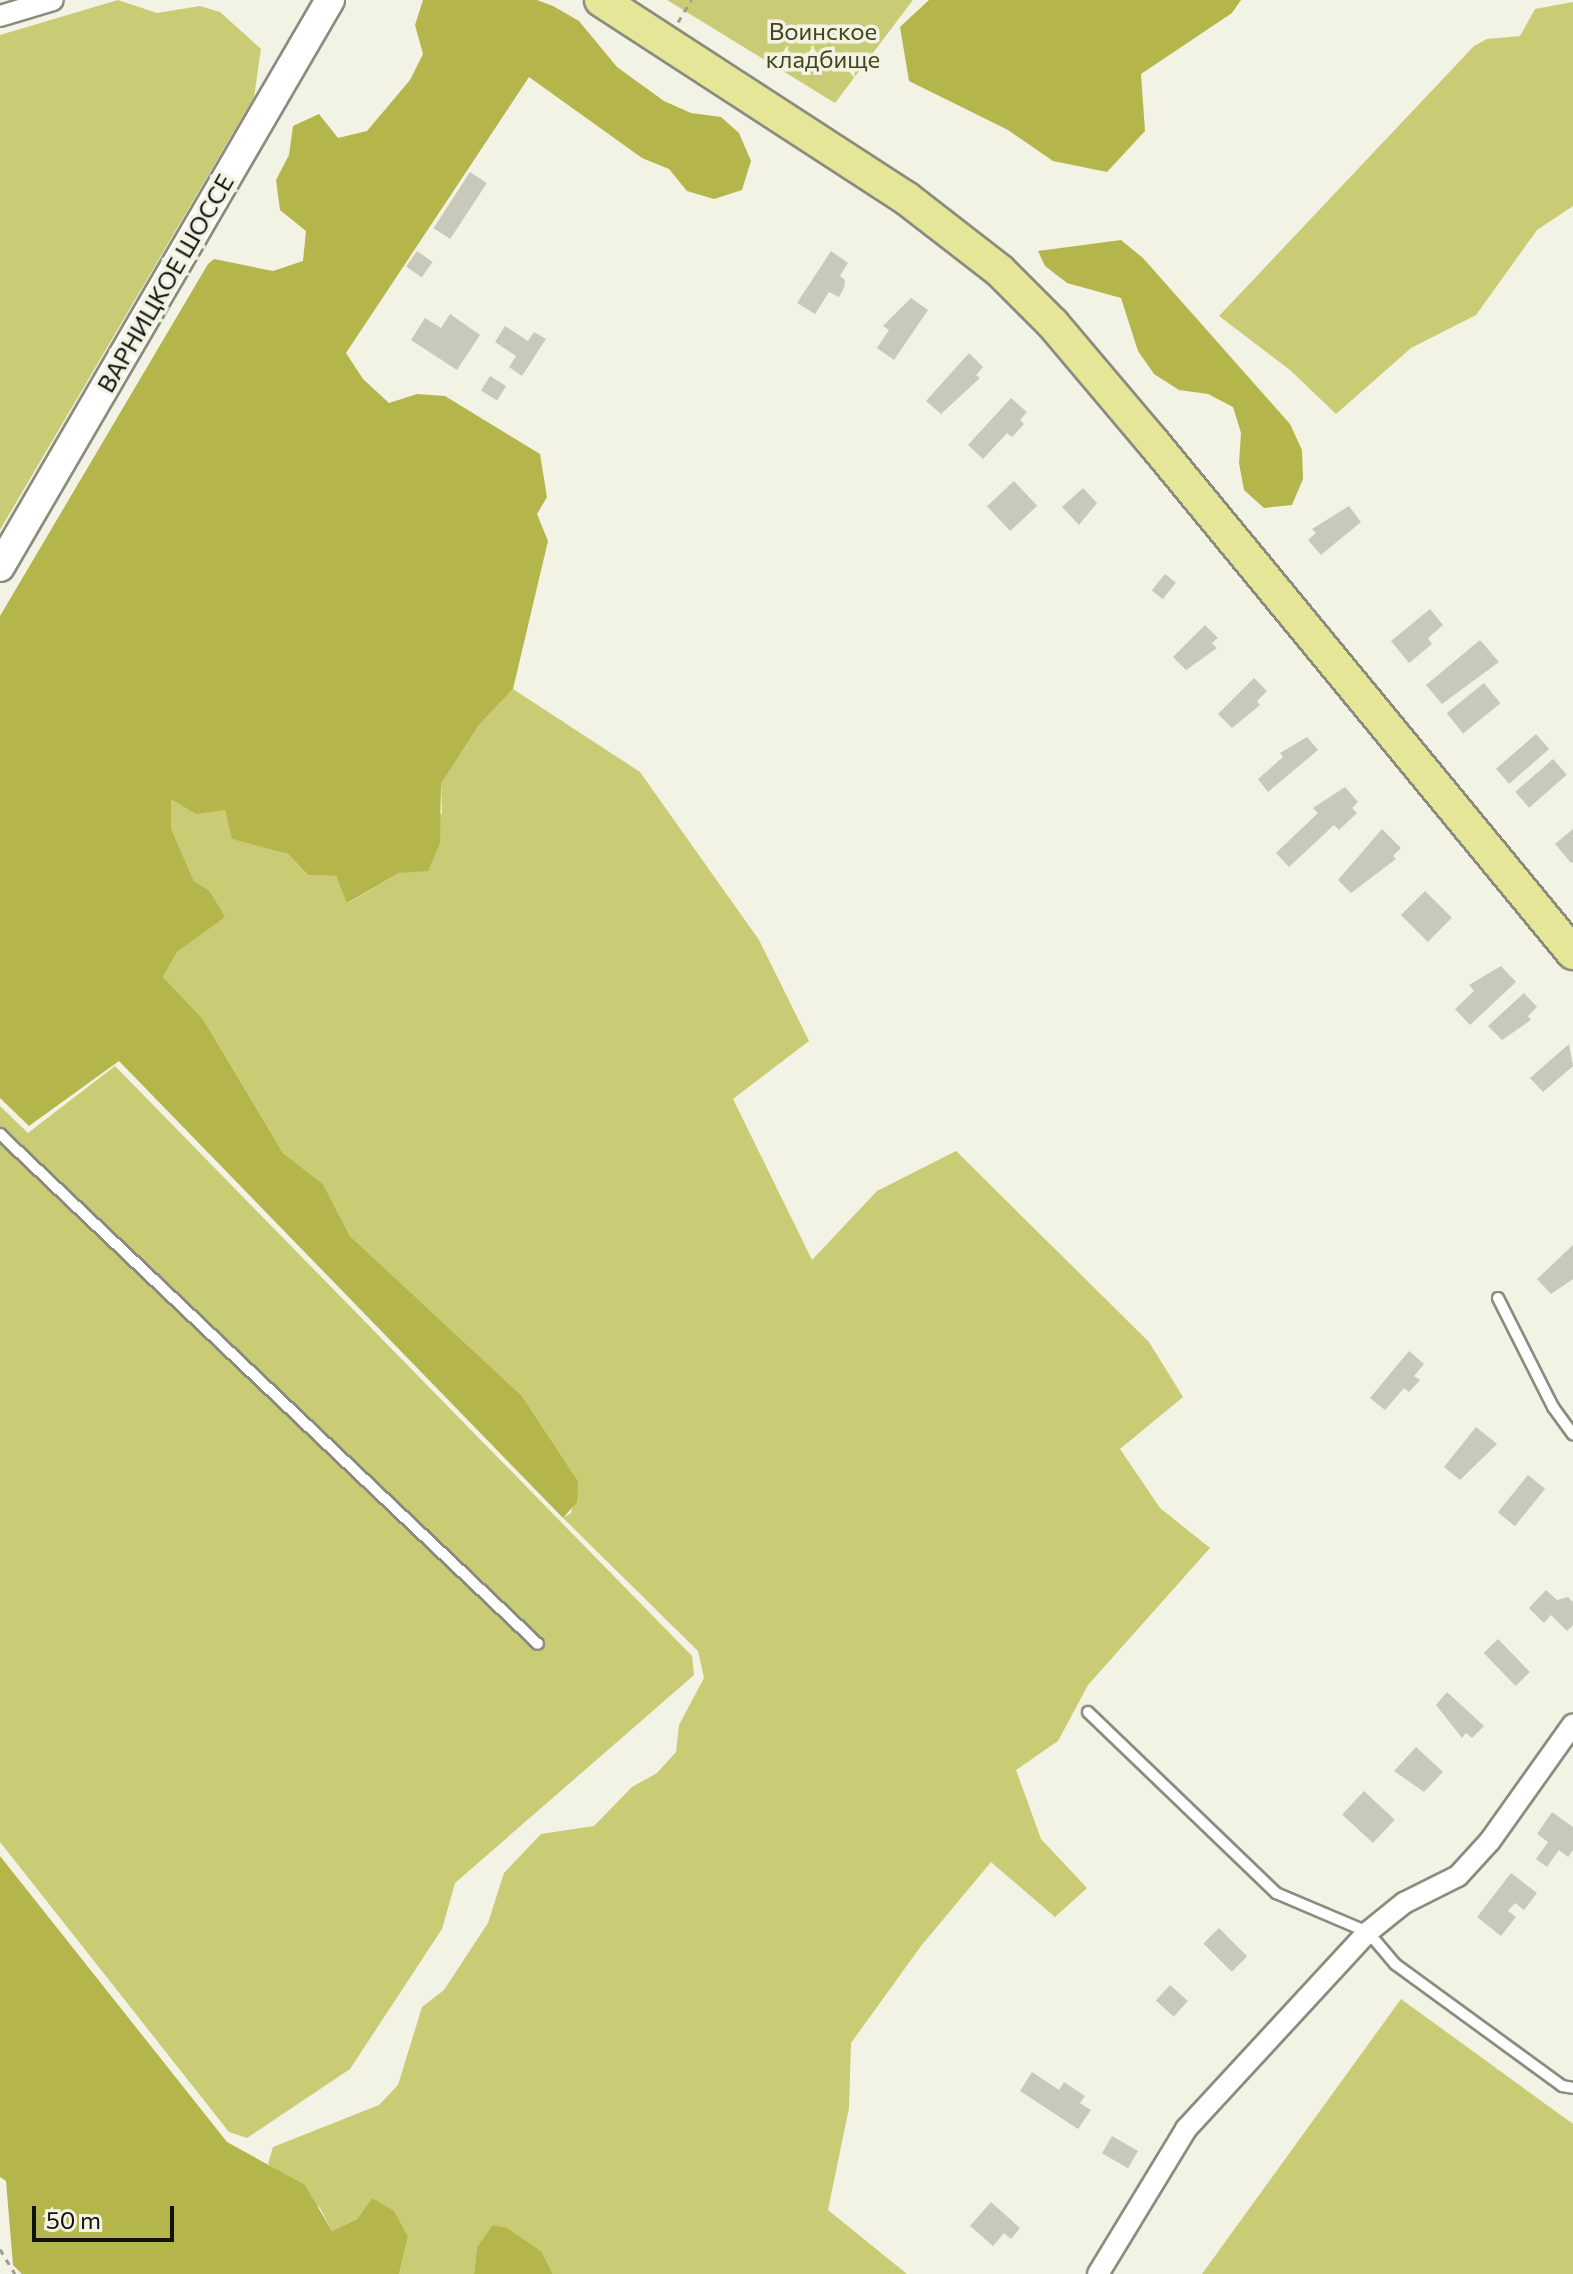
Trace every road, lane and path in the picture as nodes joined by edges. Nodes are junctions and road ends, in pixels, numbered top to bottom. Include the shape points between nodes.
1 (53, 0) edge
2 (330, 0) edge
3 (601, 0) edge
4 (0, 16) edge
5 (0, 567) edge
6 (1573, 953) edge
7 (0, 1134) edge
8 (1498, 1298) dead end
9 (1573, 1435) edge
10 (538, 1644) dead end
11 (1088, 1712) dead end
12 (1573, 1724) edge
13 (1368, 1932) junction
14 (1573, 2088) edge
15 (0, 2249) edge
16 (15, 2274) edge
17 (1098, 2274) edge

1 - 4 street
2 - 5 street, ВАРНИЦКОЕ ШОССЕ
3 - 6 main road via 906,198 1000,271 1053,324 1152,441
7 - 10 lane
8 - 9 lane via 1553,1407
11 - 13 lane via 1276,1893
12 - 13 street via 1490,1841 1458,1876 1404,1903
13 - 14 lane via 1395,1964 1562,2086
13 - 17 street via 1186,2129
15 - 16 path

